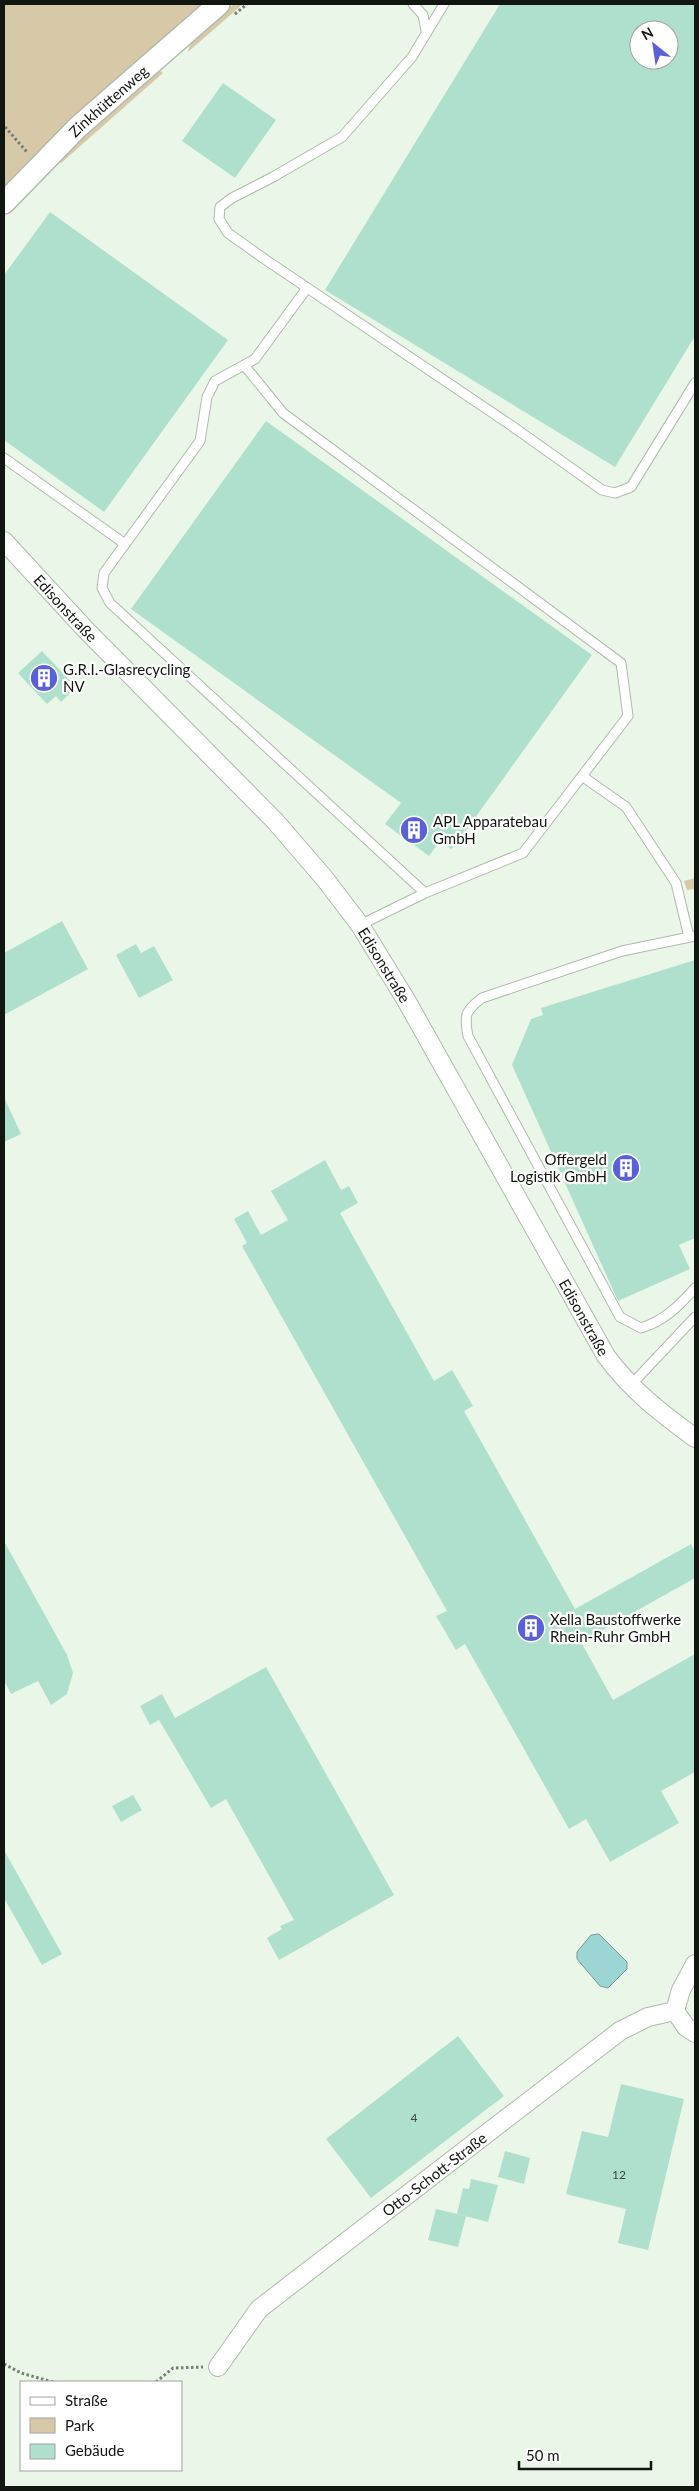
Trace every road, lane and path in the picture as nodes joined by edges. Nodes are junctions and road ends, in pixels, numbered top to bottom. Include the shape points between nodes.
1 (219, 4) edge
2 (413, 4) edge
3 (444, 4) edge
4 (426, 30) junction
5 (5, 127) edge
6 (41, 167) junction
7 (4, 203) edge
8 (307, 288) junction
9 (244, 365) junction
10 (695, 383) edge
11 (4, 458) edge
12 (4, 541) edge
13 (125, 544) junction
14 (582, 776) junction
15 (425, 893) junction
16 (360, 925) junction
17 (692, 936) edge
18 (695, 1288) edge
19 (695, 1317) edge
20 (630, 1386) junction
21 (695, 1438) edge
22 (695, 1964) edge
23 (675, 2011) junction
24 (695, 2033) edge
25 (4, 2364) edge
26 (218, 2367) joint
27 (49, 2381) edge
28 (157, 2381) edge

1 - 6 street, Zinkhüttenweg via 78,127
2 - 4 lane via 423,16
3 - 4 lane
4 - 8 lane via 412,57 342,137 220,207 219,219 228,233
5 - 6 path
6 - 7 street, Zinkhüttenweg
8 - 9 lane via 255,359
8 - 10 lane via 602,490 615,493 631,487
9 - 13 lane via 215,381 207,396 200,441
9 - 14 lane via 283,413 621,663 628,716
11 - 13 lane
12 - 16 street, Edisonstraße via 85,629 275,821
13 - 15 lane via 104,572 102,588 110,603
14 - 15 lane via 523,853
14 - 17 lane via 631,814 676,883
15 - 16 lane
16 - 20 street, Edisonstraße via 406,1000 606,1356
17 - 18 lane via 622,951 490,994 468,1009 465,1021 468,1036 620,1317 641,1328 652,1324 666,1317
19 - 20 lane
20 - 21 street, Edisonstraße
22 - 23 street via 680,1990
23 - 24 street via 686,2027
23 - 26 street, Otto-Schott-Straße via 648,2017 620,2030 259,2309
25 - 27 path via 20,2373
26 - 28 path via 174,2368

